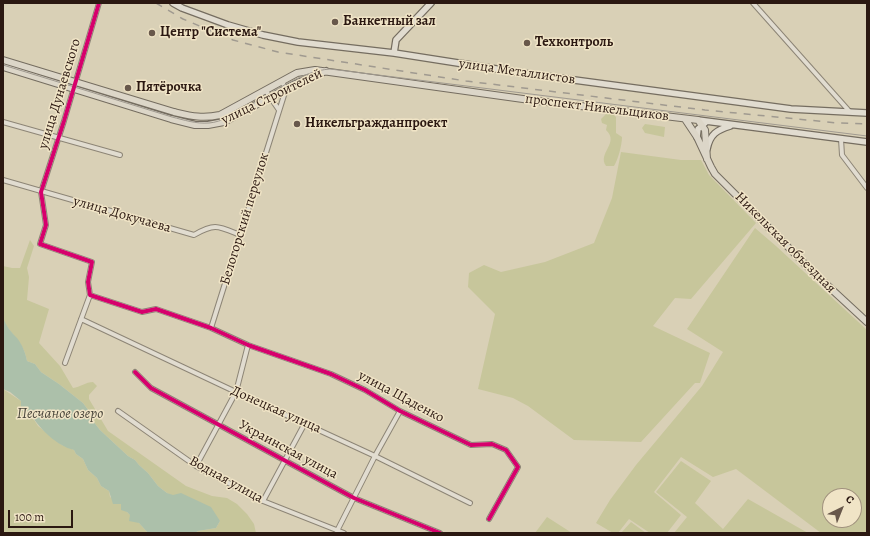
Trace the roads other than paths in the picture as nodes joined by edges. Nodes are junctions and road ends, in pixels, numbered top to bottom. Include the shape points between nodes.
1 (99, 3) edge
2 (174, 3) edge
3 (431, 3) edge
4 (753, 3) edge
5 (394, 54) junction
6 (3, 64) edge
7 (328, 71) junction
8 (289, 78) junction
9 (282, 82) junction
10 (294, 85) junction
11 (75, 86) junction
12 (286, 89) junction
13 (266, 91) junction
14 (256, 96) junction
15 (270, 98) junction
16 (138, 101) junction
17 (263, 101) junction
18 (257, 105) junction
19 (136, 108) junction
20 (279, 110) junction
21 (174, 112) junction
22 (850, 112) junction
23 (867, 113) edge
24 (171, 119) junction
25 (685, 119) junction
26 (3, 122) edge
27 (700, 123) junction
28 (735, 125) junction
29 (698, 137) junction
30 (58, 138) junction
31 (841, 139) junction
32 (867, 142) edge
33 (120, 155) dead end
34 (707, 157) junction
35 (3, 180) edge
36 (867, 188) edge
37 (41, 192) junction
38 (240, 235) junction
39 (90, 295) junction
40 (81, 319) junction
41 (867, 322) edge
42 (211, 328) junction
43 (248, 344) junction
44 (66, 363) dead end
45 (135, 372) dead end
46 (236, 392) junction
47 (118, 411) dead end
48 (400, 411) junction
49 (305, 423) junction
50 (218, 425) junction
51 (375, 456) junction
52 (284, 461) junction
53 (196, 466) junction
54 (354, 498) junction
55 (263, 501) junction
56 (470, 503) dead end
57 (489, 519) dead end
58 (337, 531) junction
59 (344, 533) edge
60 (440, 533) edge

1 - 11 street, улица Дунаевского
2 - 5 main road, улица Металлистов via 200,15 262,35
3 - 5 main road via 396,40
4 - 22 street
5 - 22 main road, улица Металлистов via 720,100
6 - 11 main road, улица Строителей
7 - 8 main road, улица Строителей via 307,70
7 - 10 main road, улица Строителей
7 - 25 main road, проспект Никельщиков
8 - 9 main road, улица Строителей
8 - 10 street
9 - 12 street
9 - 13 main road, улица Строителей
10 - 12 main road, улица Строителей
11 - 16 main road, улица Строителей
11 - 19 main road, улица Строителей
11 - 30 street, улица Дунаевского
12 - 15 main road, улица Строителей
12 - 20 street, Белогорский переулок
13 - 14 main road, улица Строителей
13 - 15 street
14 - 17 street
14 - 18 street
14 - 21 main road, улица Строителей via 220,115 198,118
15 - 17 main road, улица Строителей
15 - 20 street
16 - 19 street
16 - 21 main road, улица Строителей
17 - 18 main road, улица Строителей
18 - 24 main road, улица Строителей via 224,122 212,125 195,125
19 - 24 main road, улица Строителей
20 - 38 street, Белогорский переулок
21 - 24 street
22 - 23 main road, улица Металлистов
25 - 27 main road, проспект Никельщиков
25 - 29 main road, Никельская объездная
26 - 30 street
27 - 28 main road, проспект Никельщиков
27 - 29 main road
27 - 34 main road via 705,130
28 - 31 main road, проспект Никельщиков
28 - 34 main road via 713,134 708,145
29 - 34 main road, Никельская объездная
30 - 33 street
30 - 37 street, улица Дунаевского
31 - 32 main road, проспект Никельщиков
31 - 36 street via 842,155
34 - 41 main road, Никельская объездная via 715,174
35 - 37 street, улица Докучаева
37 - 38 street, улица Докучаева via 194,235 215,226
37 - 39 street via 46,225 40,244 92,262 88,282
38 - 42 street, Белогорский переулок
39 - 40 street
39 - 42 street, улица Щаденко via 142,312 156,309
40 - 44 street
40 - 46 street, Донецкая улица
42 - 43 street, улица Щаденко
43 - 46 street
43 - 48 street, улица Щаденко via 331,374
45 - 50 street, Украинская улица via 151,388
46 - 49 street, Донецкая улица
46 - 50 street
47 - 53 street, Водная улица
48 - 51 street
48 - 57 street, улица Щаденко via 471,445 492,444 506,450 518,467
49 - 51 street, Донецкая улица
49 - 52 street
50 - 52 street, Украинская улица
50 - 53 street
51 - 54 street
51 - 56 street, Донецкая улица
52 - 54 street, Украинская улица
52 - 55 street
53 - 55 street, Водная улица
54 - 58 street
54 - 60 street, Украинская улица
55 - 58 street, Водная улица
58 - 59 street, Водная улица

